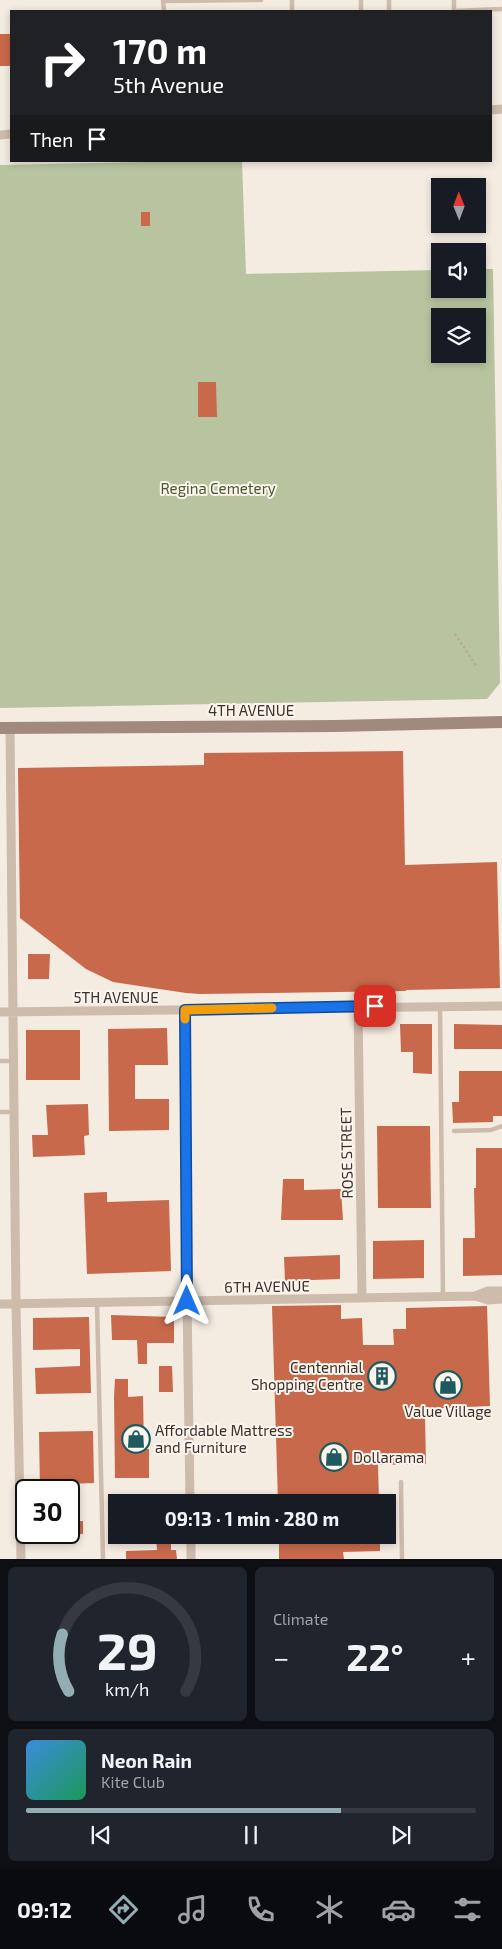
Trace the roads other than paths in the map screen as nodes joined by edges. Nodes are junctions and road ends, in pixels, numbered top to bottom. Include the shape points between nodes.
1 (261, 0) edge
2 (163, 1) edge
3 (502, 9) edge
4 (474, 10) edge
5 (502, 722) edge
6 (5, 728) edge
7 (440, 1006) junction
8 (502, 1006) edge
9 (358, 1007) junction
10 (185, 1010) junction
11 (0, 1012) edge
12 (14, 1012) junction
13 (0, 1061) edge
14 (15, 1061) junction
15 (0, 1112) edge
16 (15, 1112) junction
17 (502, 1126) edge
18 (454, 1131) dead end
19 (502, 1291) edge
20 (443, 1296) junction
21 (475, 1296) junction
22 (362, 1298) junction
23 (502, 1299) edge
24 (187, 1301) junction
25 (97, 1302) junction
26 (0, 1304) edge
27 (16, 1304) junction
28 (401, 1482) dead end
29 (190, 1494) edge
30 (191, 1544) edge
31 (21, 1559) edge
32 (103, 1559) edge
33 (191, 1559) edge
34 (402, 1559) edge

1 - 2 lane
3 - 4 lane
5 - 6 main road, 4TH AVENUE
6 - 12 street
7 - 8 street, 5TH AVENUE
7 - 9 street, 5TH AVENUE
7 - 20 lane
9 - 10 street, 5TH AVENUE
9 - 22 street, ROSE STREET
10 - 12 street, 5TH AVENUE
10 - 24 street
11 - 12 street, 5TH AVENUE
12 - 14 street
13 - 14 lane
14 - 16 street
15 - 16 lane
16 - 27 street
17 - 18 lane via 491,1130
19 - 21 street, 6TH AVENUE via 488,1291
20 - 21 street, 6TH AVENUE
20 - 22 street, 6TH AVENUE
21 - 23 street, 6TH AVENUE via 488,1300
22 - 24 street, 6TH AVENUE
24 - 25 street, 6TH AVENUE
24 - 29 street
25 - 27 street, 6TH AVENUE
25 - 32 lane
26 - 27 street, 6TH AVENUE
27 - 31 street
28 - 34 lane
30 - 33 street

